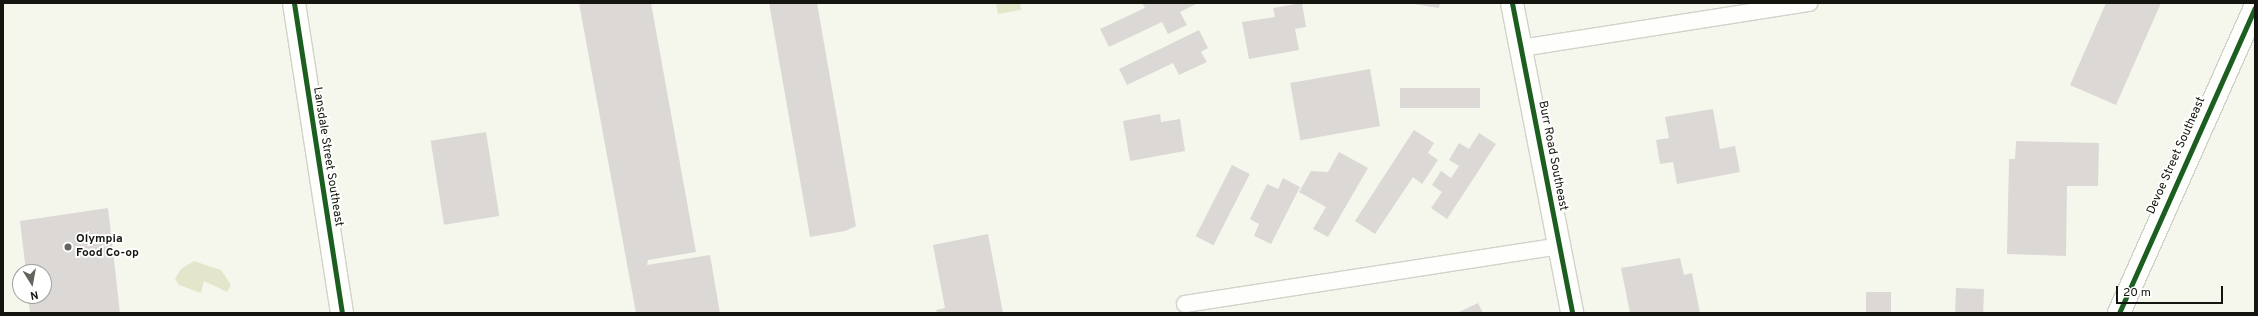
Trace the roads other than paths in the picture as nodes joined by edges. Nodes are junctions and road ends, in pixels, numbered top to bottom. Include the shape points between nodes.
1 (294, 3) edge
2 (1512, 3) edge
3 (1810, 3) edge
4 (1758, 7) edge
5 (2255, 8) edge
6 (1520, 48) junction
7 (1560, 246) junction
8 (1185, 304) dead end
9 (342, 313) edge
10 (1572, 313) edge
11 (2119, 313) edge

1 - 9 street, Lansdale Street Southeast
2 - 6 street, Burr Road Southeast
3 - 4 lane
4 - 6 lane
5 - 11 street, Devoe Street Southeast
6 - 7 street, Burr Road Southeast
7 - 8 lane
7 - 10 street, Burr Road Southeast

